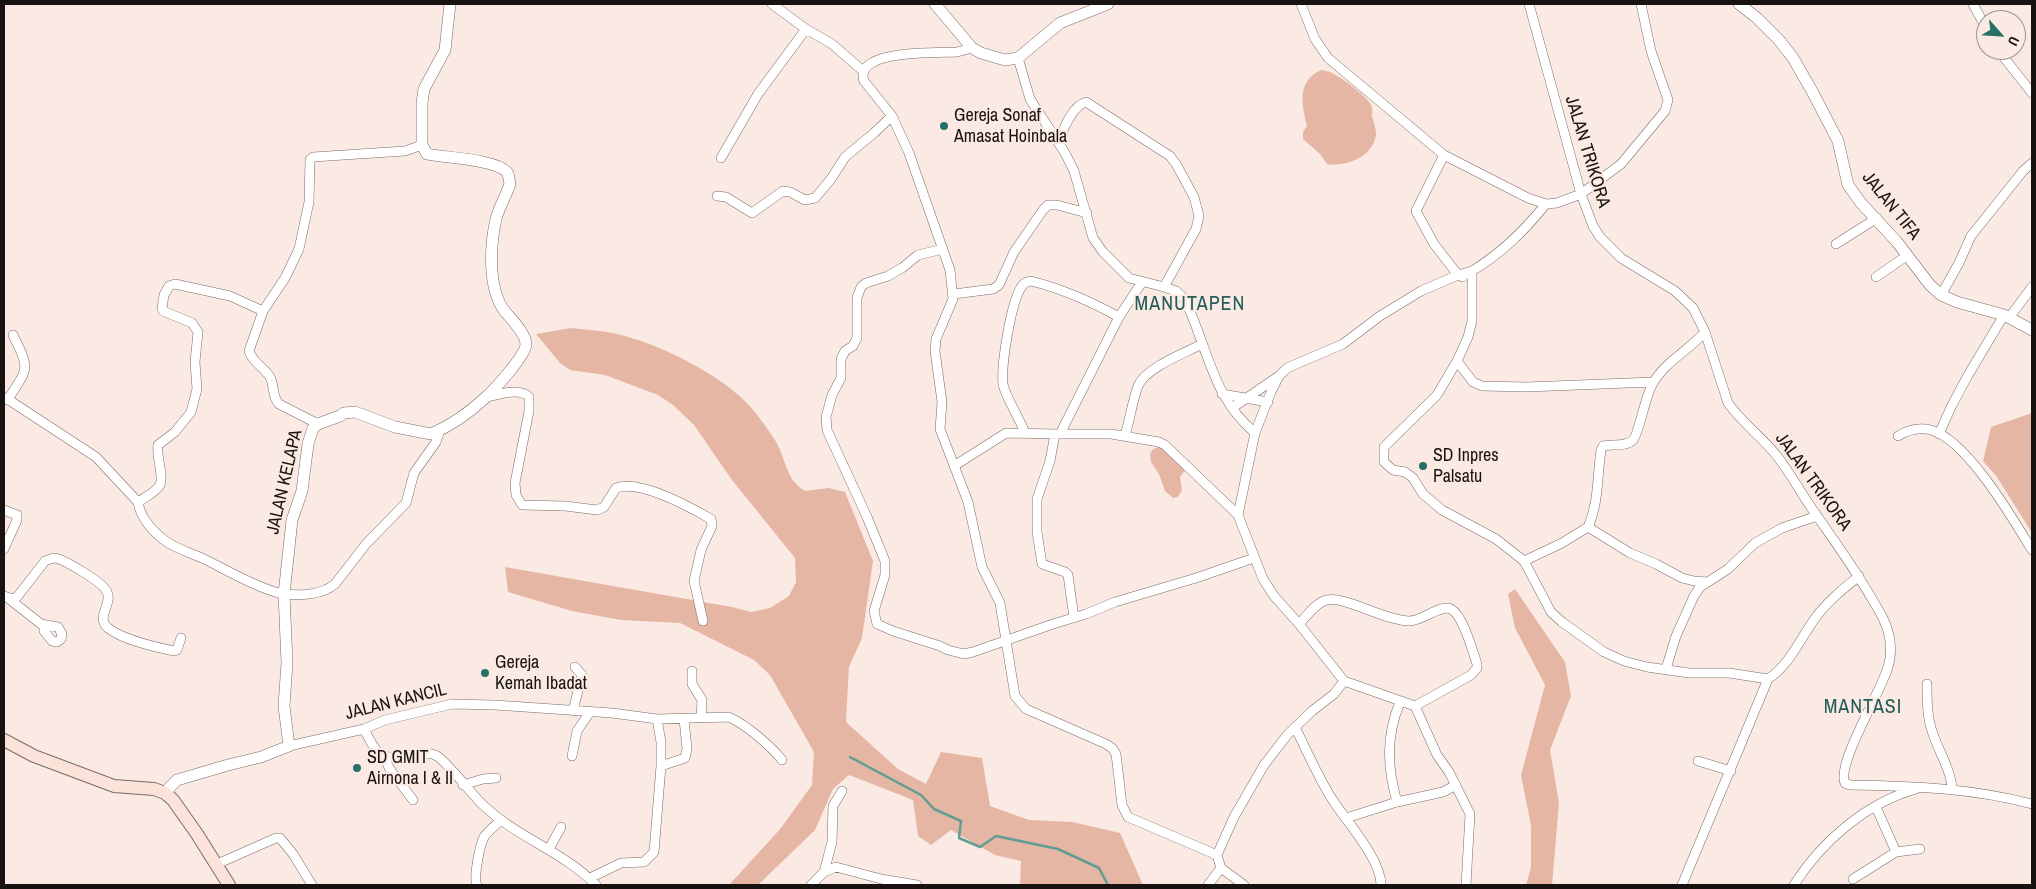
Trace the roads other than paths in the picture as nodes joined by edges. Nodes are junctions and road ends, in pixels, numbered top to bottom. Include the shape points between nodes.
1 (450, 4) edge
2 (772, 4) edge
3 (935, 4) edge
4 (1108, 4) edge
5 (1302, 4) edge
6 (1529, 4) edge
7 (1641, 4) edge
8 (1739, 4) edge
9 (806, 29) junction
10 (972, 48) junction
11 (1018, 58) junction
12 (2006, 60) edge
13 (863, 71) junction
14 (2032, 93) edge
15 (892, 116) junction
16 (1058, 142) junction
17 (422, 145) junction
18 (1444, 155) junction
19 (721, 158) dead end
20 (2032, 163) edge
21 (1581, 194) junction
22 (717, 196) dead end
23 (1546, 204) junction
24 (1087, 214) junction
25 (1877, 218) junction
26 (1836, 244) dead end
27 (943, 249) junction
28 (1908, 255) junction
29 (1458, 274) junction
30 (1471, 276) junction
31 (1876, 277) dead end
32 (1142, 282) junction
33 (1164, 287) junction
34 (2032, 287) edge
35 (954, 294) junction
36 (1941, 295) junction
37 (263, 311) junction
38 (2007, 316) junction
39 (1119, 317) junction
40 (2032, 330) edge
41 (1704, 332) junction
42 (13, 335) dead end
43 (1202, 344) junction
44 (1457, 361) junction
45 (1279, 376) junction
46 (1653, 382) junction
47 (1222, 394) junction
48 (486, 397) junction
49 (1247, 398) junction
50 (6, 399) edge
51 (1268, 402) junction
52 (1232, 408) junction
53 (318, 424) junction
54 (440, 430) junction
55 (1025, 433) junction
56 (1255, 433) junction
57 (1057, 434) junction
58 (1939, 434) junction
59 (1125, 436) junction
60 (1898, 436) dead end
61 (954, 466) junction
62 (138, 502) junction
63 (4, 510) edge
64 (1238, 515) junction
65 (1817, 516) junction
66 (1588, 528) junction
67 (4, 549) edge
68 (2032, 550) edge
69 (1254, 558) junction
70 (1524, 561) junction
71 (1859, 576) junction
72 (1707, 582) junction
73 (284, 594) junction
74 (6, 597) edge
75 (1074, 618) junction
76 (703, 621) dead end
77 (1298, 624) junction
78 (44, 626) dead end
79 (181, 638) dead end
80 (1007, 640) junction
81 (575, 667) dead end
82 (1666, 669) junction
83 (692, 671) dead end
84 (1768, 679) junction
85 (1344, 682) junction
86 (1927, 684) dead end
87 (1400, 702) junction
88 (1415, 706) junction
89 (573, 711) junction
90 (590, 712) junction
91 (701, 718) junction
92 (657, 719) junction
93 (684, 719) junction
94 (1295, 727) junction
95 (364, 729) junction
96 (4, 740) edge
97 (289, 746) junction
98 (383, 756) junction
99 (572, 756) dead end
100 (782, 760) dead end
101 (1698, 761) dead end
102 (661, 766) junction
103 (1731, 771) junction
104 (496, 778) dead end
105 (463, 785) junction
106 (1456, 785) junction
107 (1926, 786) junction
108 (1952, 789) junction
109 (842, 791) dead end
110 (167, 795) junction
111 (413, 800) dead end
112 (1397, 802) junction
113 (2032, 804) edge
114 (1876, 807) junction
115 (1346, 818) junction
116 (501, 820) junction
117 (561, 827) dead end
118 (549, 849) junction
119 (1920, 849) dead end
120 (1896, 852) junction
121 (1217, 854) junction
122 (217, 864) junction
123 (1221, 868) junction
124 (824, 872) junction
125 (1853, 879) dead end
126 (593, 882) edge
127 (229, 885) edge
128 (312, 885) edge
129 (477, 885) edge
130 (811, 885) edge
131 (917, 885) edge
132 (1208, 885) edge
133 (1244, 885) edge
134 (1381, 885) edge
135 (1466, 885) edge
136 (1682, 885) edge
137 (1794, 885) edge

1 - 17 street via 443,55 424,89
2 - 9 street
3 - 10 street
4 - 11 street via 1054,27
5 - 18 street via 1315,39 1328,58
6 - 21 street, JALAN TRIKORA
7 - 21 street via 1667,105 1621,164
8 - 25 street, JALAN TIFA via 1757,18 1793,58 1838,142 1848,185
9 - 13 street via 832,44
9 - 19 street via 758,94
10 - 11 street via 994,58
10 - 13 street via 959,52 890,56 868,64
11 - 16 street via 1030,99
12 - 14 street
13 - 15 street via 864,81
15 - 22 street via 845,157 815,198 805,200 783,191 752,213 726,197
15 - 27 street
16 - 24 street via 1074,171
16 - 33 street via 1072,115 1086,102 1170,156 1176,164 1194,197 1198,221
17 - 37 street via 405,151 311,158 309,202 299,249
17 - 48 street via 427,154 480,161 502,169 509,178 510,184 494,228 493,289 526,344 519,361
18 - 23 street
18 - 29 street via 1416,211 1434,244
20 - 36 street via 1971,236
21 - 23 street
21 - 41 street, JALAN TRIKORA via 1593,226 1609,248 1681,296 1693,308
23 - 30 street via 1511,242
24 - 32 street via 1093,238 1103,252 1129,278
24 - 35 street via 1048,205 1014,252 999,285 993,289
25 - 26 street
25 - 28 street, JALAN TIFA
27 - 35 street
27 - 80 street via 918,255 888,276 861,287 857,298 857,338 841,359 841,378 832,395 826,426 884,561 885,575 874,611 877,624 964,654
28 - 31 street
28 - 36 street, JALAN TIFA
29 - 30 street
29 - 45 street via 1380,316 1343,344 1298,362
30 - 44 street via 1472,321
32 - 33 street
32 - 39 street
33 - 43 street via 1176,290 1184,298
34 - 38 street
35 - 61 street via 937,333 935,351 941,390 940,429
36 - 38 street, JALAN TIFA via 1967,306
37 - 53 street via 249,353 270,377 279,404
37 - 62 street via 230,296 174,284 169,286 164,296 163,311 192,323 198,332 197,388 191,412 175,432 158,444 160,485
38 - 40 street, JALAN TIFA
38 - 58 street via 1963,384
39 - 55 street via 1062,289 1031,281 1021,287 1012,315 1003,379
39 - 57 street
41 - 46 street
41 - 65 street, JALAN TRIKORA via 1728,403 1779,458
42 - 50 street via 26,364 23,377
43 - 47 street
43 - 59 street via 1163,364 1142,380
44 - 46 street via 1473,382 1482,386
44 - 70 street via 1437,395 1384,447 1384,462 1393,470 1405,472 1413,478 1423,494 1442,510 1496,540
45 - 49 street
45 - 51 street
46 - 66 street via 1632,441 1603,446 1601,450 1597,496
47 - 49 street
47 - 52 street
48 - 54 street
48 - 76 street via 517,392 529,396 515,483 516,495 522,505 597,510 604,507 616,488 626,487 665,496 711,520 712,526 701,550 694,581
49 - 51 street
49 - 52 street
50 - 62 street via 96,457
51 - 56 street
52 - 56 street
53 - 54 street, JALAN KELAPA via 355,412 424,434
53 - 73 street, JALAN KELAPA via 313,428 308,444 304,483 292,520
54 - 73 street via 436,442 414,473 406,503 366,544 335,584 316,594
55 - 57 street
55 - 61 street via 1001,435
56 - 64 street
57 - 59 street
57 - 75 street via 1037,499 1037,532 1042,564 1068,575
58 - 60 street via 1920,429
58 - 68 street via 1970,461
59 - 64 street via 1165,445
61 - 80 street via 968,502 982,567 1000,603
62 - 73 street via 144,518 168,542
63 - 67 street via 13,512 16,520
64 - 69 street
65 - 71 street, JALAN TRIKORA
65 - 72 street via 1782,528 1755,543 1728,569
66 - 70 street
66 - 72 street via 1682,578
69 - 75 street via 1114,602
69 - 77 street via 1274,596
70 - 82 street via 1545,602 1562,622 1604,652 1636,664
71 - 84 street via 1825,606 1783,666
71 - 107 street, JALAN TRIKORA via 1884,619 1891,654 1885,677 1854,740 1843,780 1850,785
72 - 82 street via 1694,596
73 - 97 street, JALAN KELAPA via 287,663 284,706
74 - 78 street
74 - 79 street via 17,597 45,561 57,559 100,583 107,591 109,599 103,618 111,629 139,643 174,652 178,650
75 - 80 street
77 - 85 street
77 - 88 street via 1327,600 1404,621 1418,620 1443,608 1454,611 1460,618 1477,668 1471,675
80 - 121 street via 1014,692 1021,705 1048,720 1093,737 1114,750 1125,814
81 - 89 street via 582,675
82 - 84 street
83 - 91 street via 692,684 702,700
84 - 103 street
85 - 87 street
85 - 94 street
86 - 108 street via 1931,728
87 - 88 street
87 - 112 street via 1391,726 1388,752
88 - 106 street via 1437,755
89 - 90 street, JALAN KANCIL
89 - 95 street, JALAN KANCIL via 452,704 385,720
90 - 92 street, JALAN KANCIL
90 - 99 street via 577,731
91 - 93 street, JALAN KANCIL
91 - 100 street, JALAN KANCIL via 729,717 739,721 774,749
92 - 93 street, JALAN KANCIL
92 - 102 street
93 - 102 street via 685,758
94 - 115 street via 1332,799
94 - 121 street via 1264,765
95 - 97 street, JALAN KANCIL
95 - 98 street
96 - 110 main road via 34,756 114,786 154,789
97 - 110 street, JALAN KANCIL via 262,757 177,780
98 - 105 street via 422,753 437,756
98 - 111 street
101 - 103 street
102 - 126 street via 653,853 644,862 621,863
103 - 136 street
104 - 105 street
105 - 116 street
106 - 112 street via 1443,792
106 - 135 street via 1470,814
107 - 108 street, JALAN TRIKORA
107 - 114 street via 1897,795
108 - 113 street, JALAN TRIKORA
109 - 124 street via 833,806 832,842
110 - 122 main road
112 - 115 street
114 - 120 street
114 - 137 street via 1836,836
115 - 134 street via 1379,871
116 - 118 street
116 - 129 street via 483,839
117 - 118 street
118 - 126 street
119 - 120 street
120 - 125 street
121 - 123 street
122 - 127 main road
122 - 128 street via 280,838
123 - 132 street
123 - 133 street
124 - 130 street
124 - 131 street via 839,867

